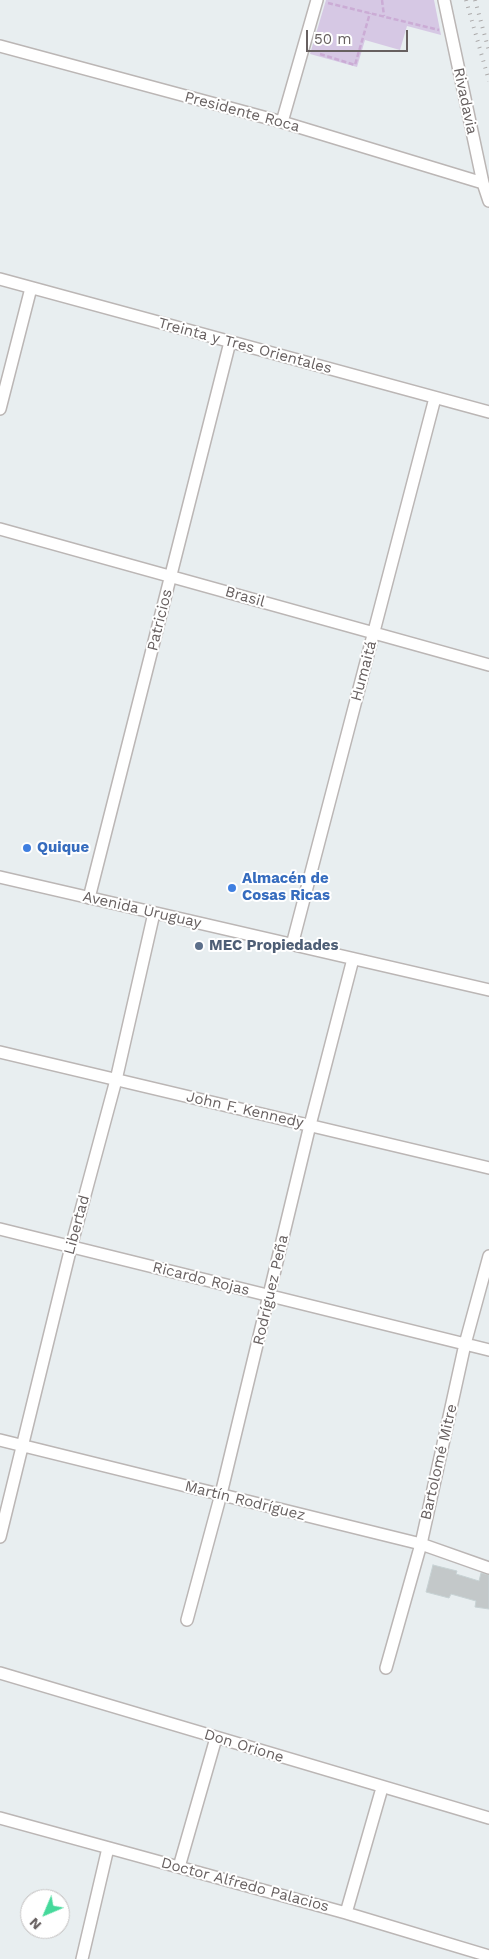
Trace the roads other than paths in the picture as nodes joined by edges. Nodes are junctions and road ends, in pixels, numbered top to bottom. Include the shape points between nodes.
1 (317, 0) edge
2 (444, 0) edge
3 (0, 46) edge
4 (282, 122) junction
5 (483, 183) junction
6 (489, 201) edge
7 (0, 279) edge
8 (31, 288) junction
9 (230, 342) junction
10 (435, 398) junction
11 (0, 409) edge
12 (489, 412) edge
13 (0, 529) edge
14 (171, 576) junction
15 (374, 633) junction
16 (489, 665) edge
17 (0, 877) edge
18 (89, 898) junction
19 (154, 913) junction
20 (292, 945) junction
21 (353, 958) junction
22 (489, 990) edge
23 (0, 1052) edge
24 (116, 1080) junction
25 (310, 1125) junction
26 (489, 1168) edge
27 (0, 1230) edge
28 (71, 1247) junction
29 (489, 1256) edge
30 (270, 1296) junction
31 (465, 1344) junction
32 (489, 1350) edge
33 (0, 1440) edge
34 (24, 1446) junction
35 (221, 1494) junction
36 (0, 1537) edge
37 (420, 1544) junction
38 (489, 1568) edge
39 (187, 1620) dead end
40 (386, 1668) dead end
41 (0, 1673) edge
42 (216, 1738) junction
43 (382, 1788) junction
44 (0, 1818) edge
45 (489, 1818) edge
46 (108, 1848) junction
47 (179, 1867) junction
48 (346, 1913) junction
49 (489, 1956) edge
50 (82, 1959) edge

1 - 4 street
2 - 5 street, Rivadavia
3 - 4 street, Presidente Roca
4 - 5 street, Presidente Roca
5 - 6 street, Rivadavia
7 - 8 street, Treinta y Tres Orientales
8 - 9 street, Treinta y Tres Orientales
8 - 11 street
9 - 10 street, Treinta y Tres Orientales
9 - 14 street, Patricios
10 - 12 street, Treinta y Tres Orientales
10 - 15 street, Humaitá
13 - 14 street, Brasil
14 - 15 street, Brasil
14 - 18 street, Patricios
15 - 16 street, Brasil
15 - 20 street, Humaitá
17 - 18 street, Avenida Uruguay
18 - 19 street, Avenida Uruguay
19 - 20 street, Avenida Uruguay
19 - 24 street, Libertad
20 - 21 street, Avenida Uruguay
21 - 22 street, Avenida Uruguay
21 - 25 street, Rodríguez Peña
23 - 24 street, John F. Kennedy
24 - 25 street, John F. Kennedy
24 - 28 street, Libertad
25 - 26 street, John F. Kennedy
25 - 30 street, Rodríguez Peña
27 - 28 street, Ricardo Rojas
28 - 30 street, Ricardo Rojas
28 - 34 street, Libertad
29 - 31 street, Bartolomé Mitre
30 - 31 street, Ricardo Rojas
30 - 35 street, Rodríguez Peña
31 - 32 street, Ricardo Rojas
31 - 37 street, Bartolomé Mitre
33 - 34 street, Martín Rodríguez
34 - 35 street, Martín Rodríguez
34 - 36 street, Libertad
35 - 37 street, Martín Rodríguez
35 - 39 street, Rodríguez Peña
37 - 38 street, Martín Rodríguez
37 - 40 street, Bartolomé Mitre
41 - 42 street, Don Orione
42 - 43 street, Don Orione
42 - 47 street
43 - 45 street, Don Orione
43 - 48 street
44 - 46 street, Doctor Alfredo Palacios
46 - 47 street, Doctor Alfredo Palacios
46 - 50 street
47 - 48 street, Doctor Alfredo Palacios
48 - 49 street, Doctor Alfredo Palacios

